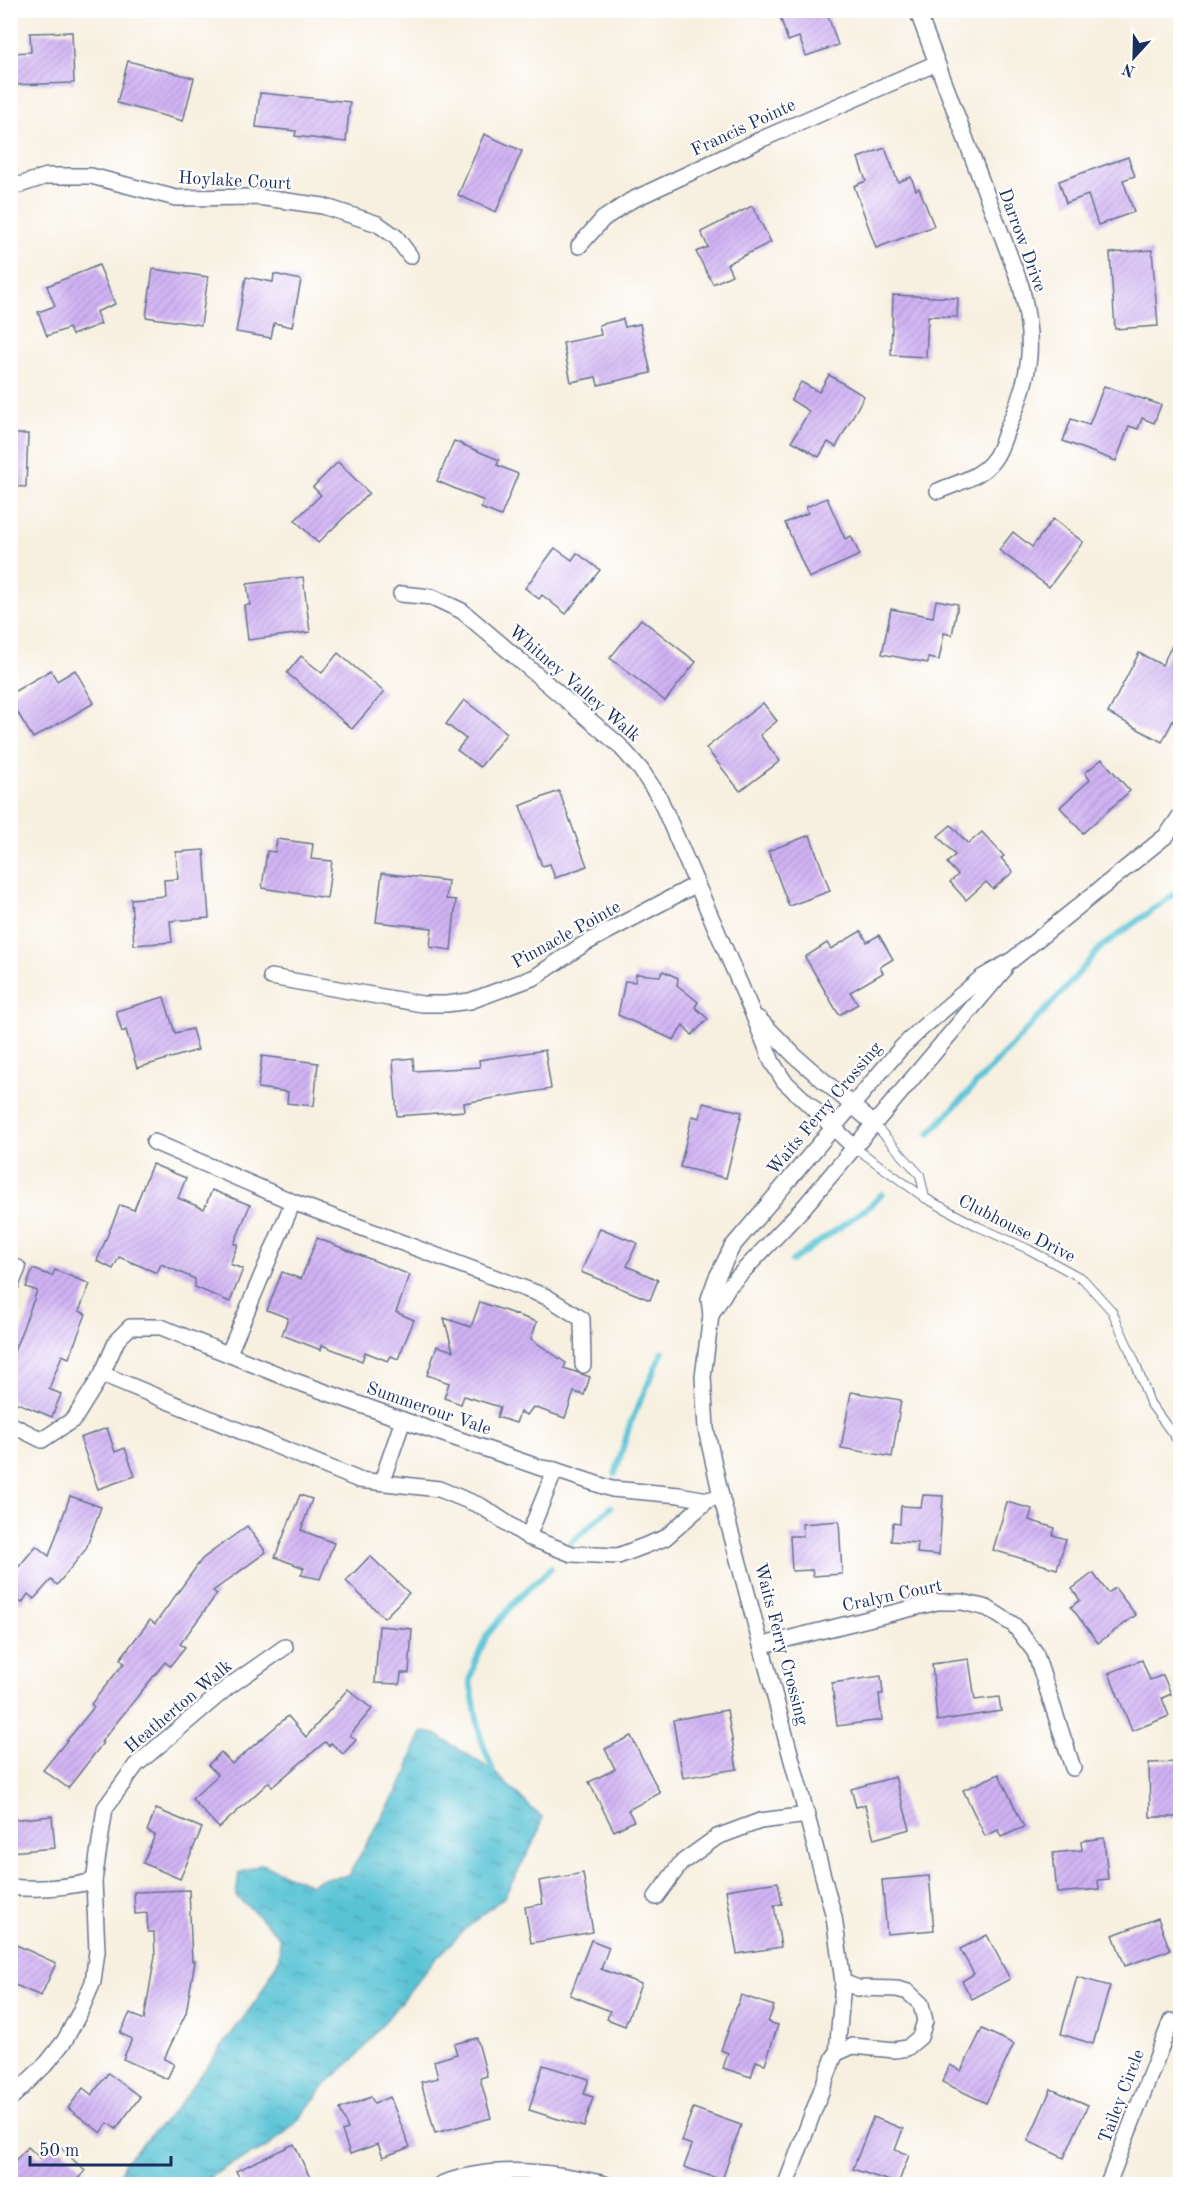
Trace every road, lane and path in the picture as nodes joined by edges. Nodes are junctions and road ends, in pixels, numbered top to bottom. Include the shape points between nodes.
1 (917, 10) edge
2 (937, 63) junction
3 (10, 188) edge
4 (579, 246) dead end
5 (410, 256) dead end
6 (939, 491) dead end
7 (401, 594) dead end
8 (1180, 816) edge
9 (697, 884) junction
10 (1012, 960) junction
11 (271, 977) dead end
12 (753, 1014) junction
13 (851, 1106) junction
14 (874, 1124) junction
15 (833, 1127) junction
16 (154, 1142) dead end
17 (854, 1147) junction
18 (925, 1198) junction
19 (293, 1202) junction
20 (18, 1268) dead end
21 (10, 1287) edge
22 (711, 1315) junction
23 (229, 1353) junction
24 (583, 1365) dead end
25 (102, 1374) junction
26 (403, 1420) junction
27 (10, 1424) edge
28 (1180, 1444) edge
29 (555, 1470) junction
30 (382, 1481) junction
31 (715, 1498) junction
32 (528, 1536) junction
33 (763, 1645) junction
34 (285, 1647) dead end
35 (1073, 1768) dead end
36 (808, 1815) junction
37 (94, 1881) junction
38 (10, 1887) edge
39 (656, 1897) dead end
40 (843, 1982) junction
41 (1171, 2021) dead end
42 (837, 2053) junction
43 (10, 2099) edge
44 (566, 2180) edge
45 (441, 2184) edge
46 (605, 2184) edge
47 (786, 2184) edge
48 (1108, 2184) edge

1 - 2 street, Darrow Drive
2 - 4 street, Francis Pointe via 630,201 603,219
2 - 6 street, Darrow Drive via 1021,286 1030,340 1029,368 1022,395 994,460 976,475
3 - 5 street, Hoylake Court via 47,176 91,176 176,198 258,197 323,206 378,224 396,237
7 - 9 street, Whitney Valley Walk via 432,597 462,611 619,745 659,797
8 - 10 street, Waits Ferry Crossing via 1167,835
9 - 11 street, Pinnacle Pointe via 584,944 535,977 470,1001 422,1004
9 - 12 street, Whitney Valley Walk
10 - 13 street, Waits Ferry Crossing via 981,978 923,1027
10 - 14 street, Waits Ferry Crossing
12 - 13 street, Whitney Valley Walk
12 - 15 street, Whitney Valley Walk via 784,1081
13 - 14 street, Whitney Valley Walk
13 - 15 street, Waits Ferry Crossing
14 - 17 street, Waits Ferry Crossing
14 - 18 lane via 920,1175
15 - 17 street, Whitney Valley Walk
15 - 22 street, Waits Ferry Crossing via 732,1247 716,1279 710,1299
16 - 19 street
17 - 18 lane, Clubhouse Drive
17 - 22 street, Waits Ferry Crossing via 728,1287
18 - 28 lane, Clubhouse Drive via 1083,1279 1112,1311 1150,1404
19 - 23 street
19 - 24 street via 547,1297 582,1319
20 - 21 street
22 - 31 street, Waits Ferry Crossing via 703,1377
23 - 25 street, Summerour Vale via 161,1327 130,1327 117,1340
23 - 26 street, Summerour Vale
25 - 27 street via 74,1419 42,1440
25 - 30 street via 359,1480
26 - 29 street, Summerour Vale
26 - 30 street
29 - 31 street, Summerour Vale via 612,1489
29 - 32 street
30 - 32 street via 439,1489 482,1506
31 - 32 street via 665,1538 618,1556 572,1554
31 - 33 street, Waits Ferry Crossing
33 - 35 street, Cralyn Court via 937,1602 987,1608 1014,1625 1035,1652
33 - 36 street, Waits Ferry Crossing
34 - 37 street, Heatherton Walk via 228,1687 136,1765 105,1808
36 - 39 street via 760,1821 717,1837 681,1863
36 - 40 street, Waits Ferry Crossing via 834,1917
37 - 38 street via 63,1888
37 - 43 street, Heatherton Walk via 97,1951 93,1982 65,2040 48,2063
40 - 42 street, Waits Ferry Crossing
40 - 42 street via 858,1988 908,1992 921,2004 926,2020 920,2037 907,2048 853,2046
41 - 48 street, Tailey Circle
42 - 47 street, Waits Ferry Crossing
44 - 45 street via 500,2171
44 - 46 street

